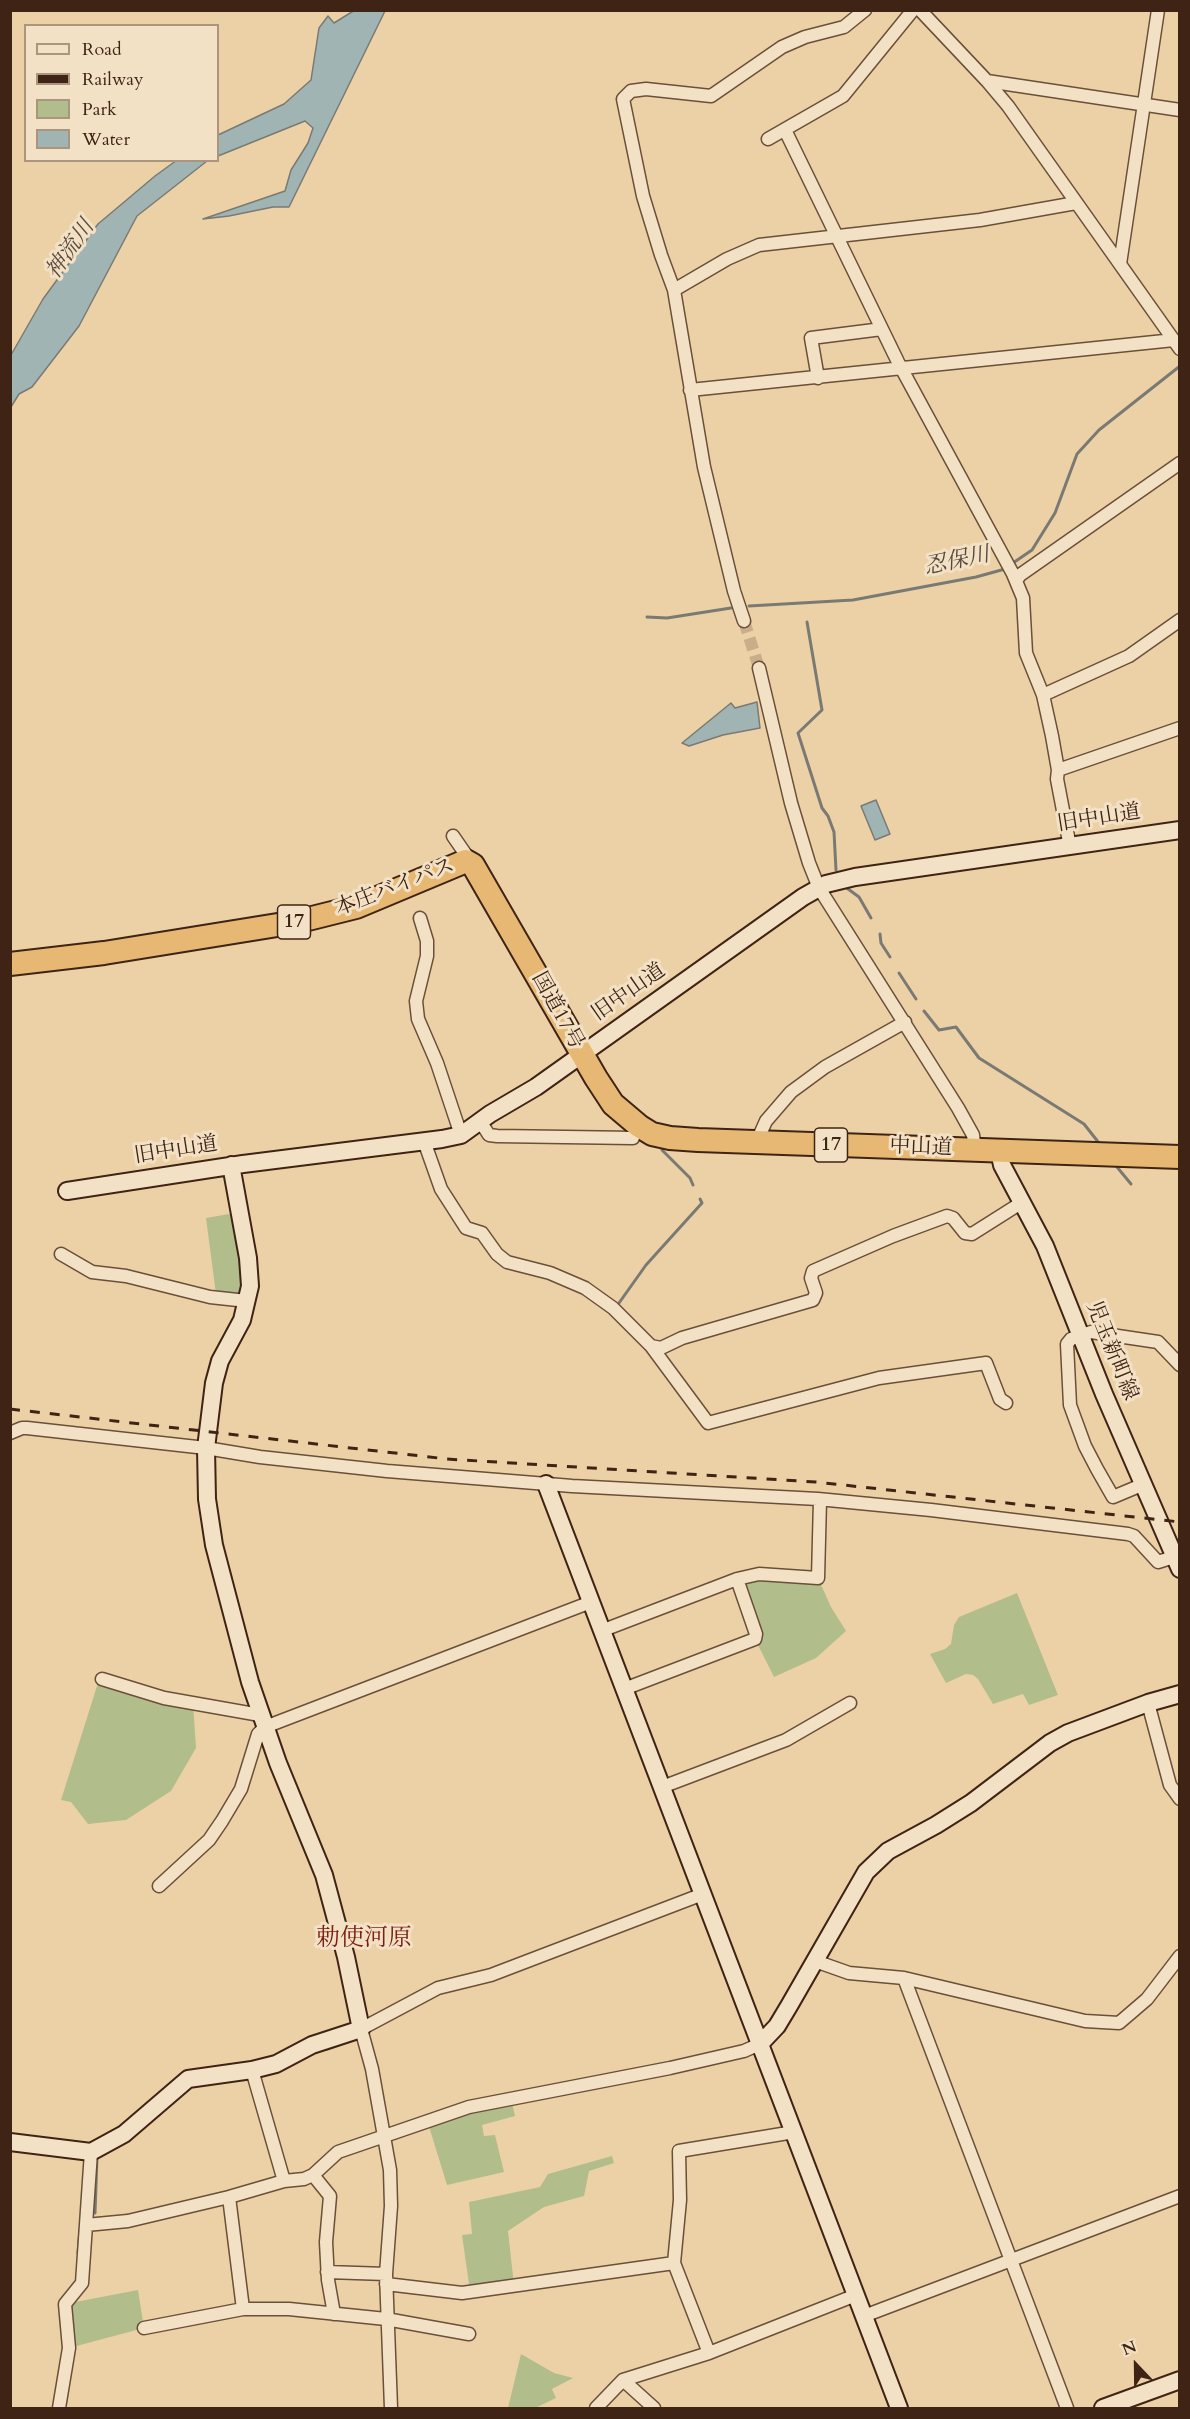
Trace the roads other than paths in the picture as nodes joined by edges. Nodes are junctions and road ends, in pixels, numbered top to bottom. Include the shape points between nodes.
1 (865, 10) edge
2 (913, 10) edge
3 (920, 10) edge
4 (1158, 10) edge
5 (987, 81) junction
6 (1144, 105) junction
7 (1179, 110) edge
8 (785, 130) junction
9 (768, 139) dead end
10 (1076, 203) junction
11 (836, 236) junction
12 (1120, 264) junction
13 (674, 290) junction
14 (882, 329) junction
15 (1177, 345) edge
16 (902, 370) junction
17 (818, 378) junction
18 (690, 390) junction
19 (1179, 463) edge
20 (1014, 577) junction
21 (1179, 620) edge
22 (744, 621) tunnel mouth
23 (759, 668) tunnel mouth
24 (1043, 695) junction
25 (1179, 728) edge
26 (1058, 770) junction
27 (1179, 830) edge
28 (453, 836) dead end
29 (1070, 847) junction
30 (473, 865) junction
31 (819, 888) junction
32 (420, 918) dead end
33 (10, 964) edge
34 (904, 1022) junction
35 (581, 1054) junction
36 (480, 1121) junction
37 (461, 1135) junction
38 (662, 1137) joint
39 (633, 1138) dead end
40 (424, 1141) junction
41 (757, 1142) junction
42 (975, 1150) junction
43 (999, 1151) junction
44 (1179, 1157) edge
45 (231, 1165) junction
46 (67, 1191) dead end
47 (1021, 1203) junction
48 (61, 1254) dead end
49 (247, 1301) junction
50 (1080, 1335) junction
51 (651, 1346) junction
52 (1179, 1365) edge
53 (1006, 1403) dead end
54 (10, 1433) edge
55 (206, 1448) junction
56 (546, 1484) junction
57 (1144, 1484) junction
58 (820, 1500) junction
59 (1178, 1560) edge
60 (737, 1579) junction
61 (591, 1602) junction
62 (601, 1631) junction
63 (102, 1679) dead end
64 (624, 1689) junction
65 (1179, 1694) edge
66 (850, 1703) dead end
67 (1148, 1703) junction
68 (262, 1721) junction
69 (662, 1787) junction
70 (1179, 1799) edge
71 (159, 1886) dead end
72 (703, 1894) junction
73 (815, 1961) junction
74 (1177, 1964) edge
75 (904, 1978) junction
76 (361, 2029) junction
77 (760, 2044) junction
78 (252, 2070) junction
79 (794, 2132) junction
80 (385, 2135) junction
81 (10, 2142) edge
82 (90, 2152) junction
83 (313, 2175) junction
84 (284, 2181) junction
85 (1179, 2196) edge
86 (229, 2197) junction
87 (86, 2225) junction
88 (1010, 2261) junction
89 (674, 2263) junction
90 (327, 2272) junction
91 (386, 2279) junction
92 (856, 2295) junction
93 (243, 2309) junction
94 (334, 2314) junction
95 (864, 2316) junction
96 (386, 2319) junction
97 (144, 2328) dead end
98 (469, 2334) dead end
99 (709, 2353) junction
100 (623, 2380) junction
101 (1179, 2380) edge
102 (59, 2409) edge
103 (391, 2409) edge
104 (596, 2409) edge
105 (654, 2409) edge
106 (899, 2409) edge
107 (1067, 2409) edge
108 (1103, 2409) edge

1 - 13 street via 844,27 782,47 711,96 646,89 626,94 623,102 643,196
2 - 8 street via 843,96
3 - 5 street
4 - 6 street
5 - 6 street
5 - 10 street
6 - 7 street
6 - 12 street
8 - 9 street
8 - 11 street
10 - 11 street via 980,220
10 - 12 street
11 - 13 street via 759,245
11 - 14 street
12 - 15 street
13 - 18 street
14 - 16 street
14 - 17 street via 811,338
15 - 16 street
16 - 17 street
16 - 20 street
17 - 18 street
18 - 22 street via 706,474
19 - 20 street
20 - 24 street via 1023,598 1026,653
21 - 24 street via 1129,656
23 - 31 street via 791,802
24 - 26 street
25 - 26 street
26 - 29 street
27 - 29 street, 旧中山道
28 - 30 street
29 - 31 street, 旧中山道 via 855,877
30 - 33 highway, 本庄バイパス / 17 via 463,861 356,907 296,922
30 - 35 highway, 国道17号 / 17
31 - 34 street
31 - 35 street, 旧中山道
32 - 37 street via 427,956 416,1001 418,1019
34 - 41 street via 825,1067 791,1092 766,1121
34 - 42 street via 968,1124
35 - 36 street, 旧中山道
35 - 38 highway, 国道17号 / 17 via 614,1104 639,1126
36 - 37 street, 旧中山道
36 - 39 street via 489,1135 497,1136
37 - 40 street, 旧中山道
38 - 41 highway, 中山道 / 17
40 - 45 street, 旧中山道
40 - 51 street via 441,1189 465,1228 482,1233 507,1262 550,1273 585,1288 613,1308
41 - 42 highway, 中山道 / 17
42 - 43 highway, 中山道 / 17
43 - 44 highway, 中山道 / 17
43 - 47 street, 児玉新町線 via 1002,1166
45 - 46 street, 旧中山道
45 - 49 street via 248,1258
47 - 50 street, 児玉新町線 via 1045,1246
47 - 51 street via 972,1234 944,1216 815,1269 811,1276 816,1295 811,1300 682,1338 661,1348
48 - 49 street via 92,1272
49 - 55 street via 242,1320 220,1361
50 - 52 street via 1090,1332 1158,1342
50 - 57 street, 児玉新町線
50 - 57 street via 1067,1344 1067,1376 1070,1405 1085,1446 1113,1497
51 - 53 street via 708,1423 879,1378 986,1363 1000,1399
54 - 55 street via 27,1428
55 - 56 street via 260,1458
55 - 68 street via 207,1499 214,1545
56 - 58 street
56 - 61 street
57 - 59 street, 児玉新町線
58 - 59 street via 1128,1534 1158,1562
58 - 60 street via 818,1578 759,1574
60 - 62 street
60 - 64 street via 755,1639
61 - 62 street
61 - 68 street
62 - 64 street
63 - 68 street
64 - 69 street
65 - 67 street
66 - 69 street via 786,1740
67 - 70 street via 1170,1785
67 - 73 street via 1050,1743 971,1803 888,1851 866,1872
68 - 71 street via 242,1790 209,1840
68 - 76 street via 327,1886
69 - 72 street
72 - 76 street via 491,1975 438,1988
72 - 77 street
73 - 75 street via 849,1973
73 - 77 street via 777,2026
74 - 75 street via 1119,2023 1086,2021
75 - 88 street
76 - 78 street
76 - 80 street
77 - 79 street
77 - 80 street via 670,2068 469,2107
78 - 82 street via 188,2079 124,2134
78 - 84 street
79 - 89 street via 679,2151 680,2199
79 - 92 street
80 - 83 street via 338,2152
80 - 91 street via 391,2206
81 - 82 street
82 - 87 street
83 - 84 street
83 - 90 street via 330,2196
84 - 86 street
85 - 88 street
86 - 87 street via 128,2221
86 - 93 street
87 - 102 street via 82,2283 65,2304 69,2348
88 - 95 street
88 - 107 street
89 - 91 street via 462,2293
89 - 99 street
90 - 91 street
90 - 94 street
91 - 96 street
92 - 95 street
92 - 99 street
93 - 94 street
93 - 97 street
94 - 96 street
95 - 106 street
96 - 98 street
96 - 103 street
99 - 100 street
100 - 104 street
100 - 105 street
101 - 108 street

